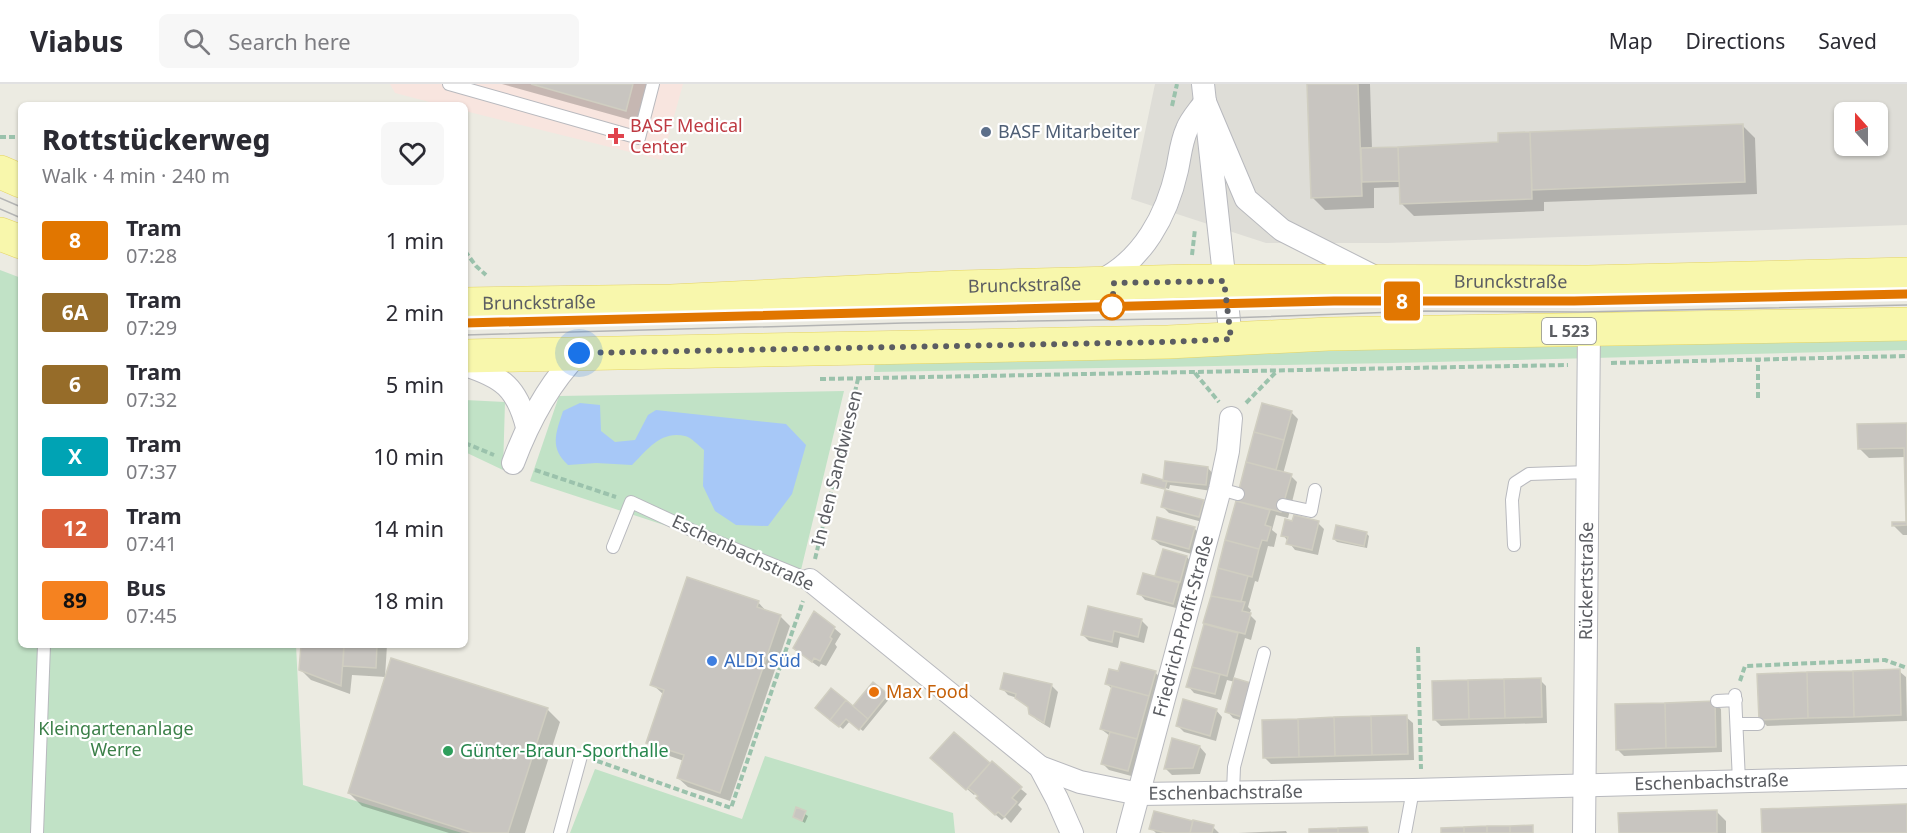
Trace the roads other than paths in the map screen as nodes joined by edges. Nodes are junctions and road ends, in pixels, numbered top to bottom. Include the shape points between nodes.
1 (449, 84) edge
2 (653, 84) edge
3 (1204, 93) edge
4 (0, 172) edge
5 (18, 180) edge
6 (0, 234) edge
7 (18, 241) edge
8 (1907, 274) edge
9 (1224, 281) junction
10 (1384, 282) junction
11 (1094, 284) junction
12 (468, 304) edge
13 (1907, 324) edge
14 (1589, 330) junction
15 (1231, 339) junction
16 (579, 353) junction
17 (468, 356) edge
18 (468, 367) edge
19 (1231, 417) road end
20 (527, 427) junction
21 (513, 463) road end
22 (1589, 472) junction
23 (1316, 490) dead end
24 (1283, 506) dead end
25 (1514, 545) dead end
26 (613, 547) dead end
27 (810, 580) joint
28 (44, 648) edge
29 (1264, 653) dead end
30 (1717, 701) dead end
31 (1758, 723) dead end
32 (1737, 724) junction
33 (581, 756) road end
34 (1040, 767) junction
35 (1907, 777) edge
36 (1739, 782) junction
37 (1585, 786) junction
38 (1417, 790) junction
39 (1233, 792) junction
40 (1139, 794) junction
41 (37, 833) edge
42 (560, 833) edge
43 (1072, 833) edge
44 (1128, 833) edge
45 (1405, 833) edge
46 (1584, 833) edge

1 - 2 lane via 639,138
3 - 9 street
3 - 10 street via 1246,199 1282,230
3 - 11 street via 1183,138 1174,182 1154,228 1126,266
4 - 5 main road
6 - 7 main road
8 - 10 main road, Brunckstraße via 1588,282
9 - 10 main road, Brunckstraße
9 - 11 main road, Brunckstraße
9 - 15 street
11 - 12 main road, Brunckstraße via 671,301
13 - 14 main road, L 523
14 - 15 main road, L 523
14 - 22 street, Rückertstraße
15 - 16 main road, L 523
16 - 17 main road, L 523
16 - 20 street via 564,368
18 - 20 street via 507,384 522,406
19 - 40 street, Friedrich-Profit-Straße via 1229,492
20 - 21 street
22 - 25 lane via 1529,474 1515,483
22 - 37 street, Rückertstraße
23 - 24 lane via 1311,511
26 - 27 lane, Eschenbachstraße via 631,502
27 - 34 street, Eschenbachstraße
28 - 41 lane
29 - 39 lane via 1234,767
30 - 32 lane via 1736,697
31 - 32 lane
32 - 36 lane
33 - 42 lane
34 - 40 street, Eschenbachstraße via 1080,782
34 - 43 street
35 - 36 street, Eschenbachstraße
36 - 37 street, Eschenbachstraße
37 - 38 street, Eschenbachstraße
37 - 46 street, Rückertstraße
38 - 39 street, Eschenbachstraße
38 - 45 lane
39 - 40 street, Eschenbachstraße
40 - 44 street, Friedrich-Profit-Straße

